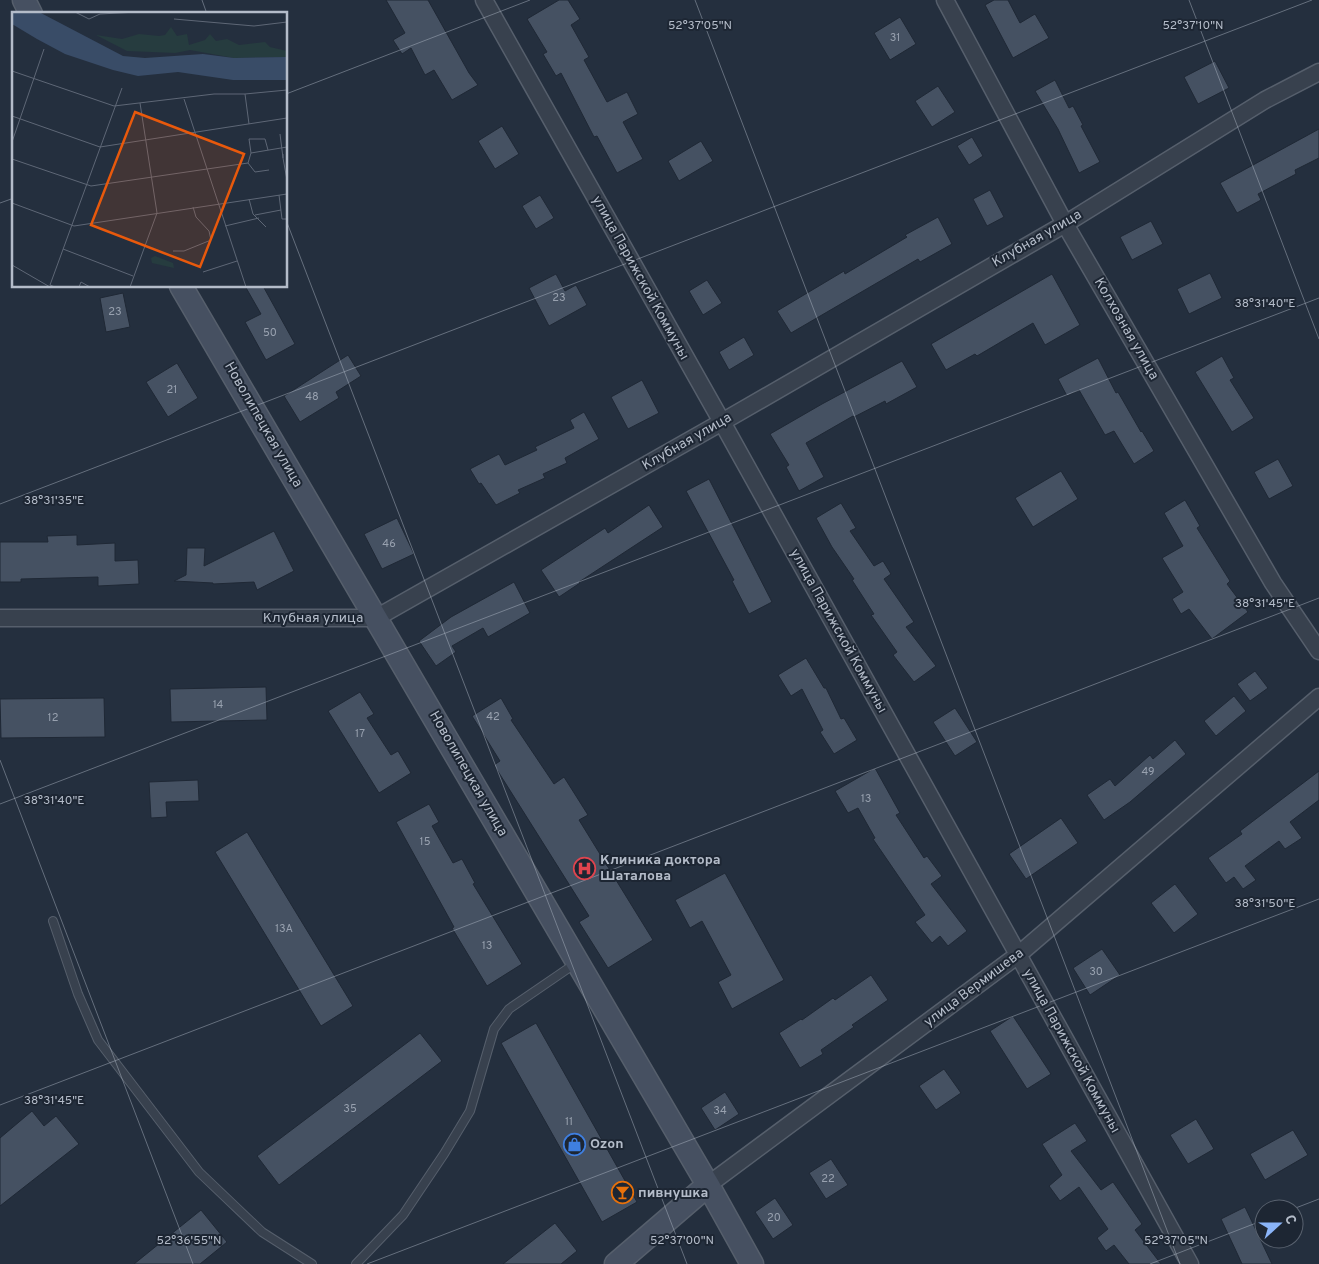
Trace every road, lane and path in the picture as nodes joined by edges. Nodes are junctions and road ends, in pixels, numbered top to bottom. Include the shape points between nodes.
1 (24, 0) edge
2 (484, 0) edge
3 (945, 0) edge
4 (31, 12) edge
5 (1319, 72) edge
6 (1065, 224) junction
7 (182, 288) edge
8 (722, 422) junction
9 (0, 618) edge
10 (376, 618) junction
11 (1319, 651) edge
12 (1319, 697) edge
13 (53, 921) dead end
14 (1018, 955) junction
15 (577, 962) junction
16 (708, 1185) junction
17 (312, 1264) edge
18 (356, 1264) edge
19 (616, 1264) edge
20 (752, 1264) edge
21 (1190, 1264) edge

1 - 4 street
2 - 8 street, улица Парижской Коммуны
3 - 6 street, Колхозная улица
5 - 6 street, Клубная улица via 1265,100
6 - 8 street, Клубная улица
6 - 11 street, Колхозная улица via 1273,583
7 - 10 street, Новолипецкая улица
8 - 10 street, Клубная улица
8 - 14 street, улица Парижской Коммуны
9 - 10 street, Клубная улица
10 - 15 street, Новолипецкая улица
12 - 14 street, улица Вермишева
13 - 17 lane via 98,1040 116,1064 199,1172 262,1232
14 - 16 street, улица Вермишева
14 - 21 street, улица Парижской Коммуны
15 - 16 street, Новолипецкая улица
15 - 18 lane via 509,1009 494,1029 470,1111 403,1215
16 - 19 street, улица Вермишева
16 - 20 street, Новолипецкая улица

